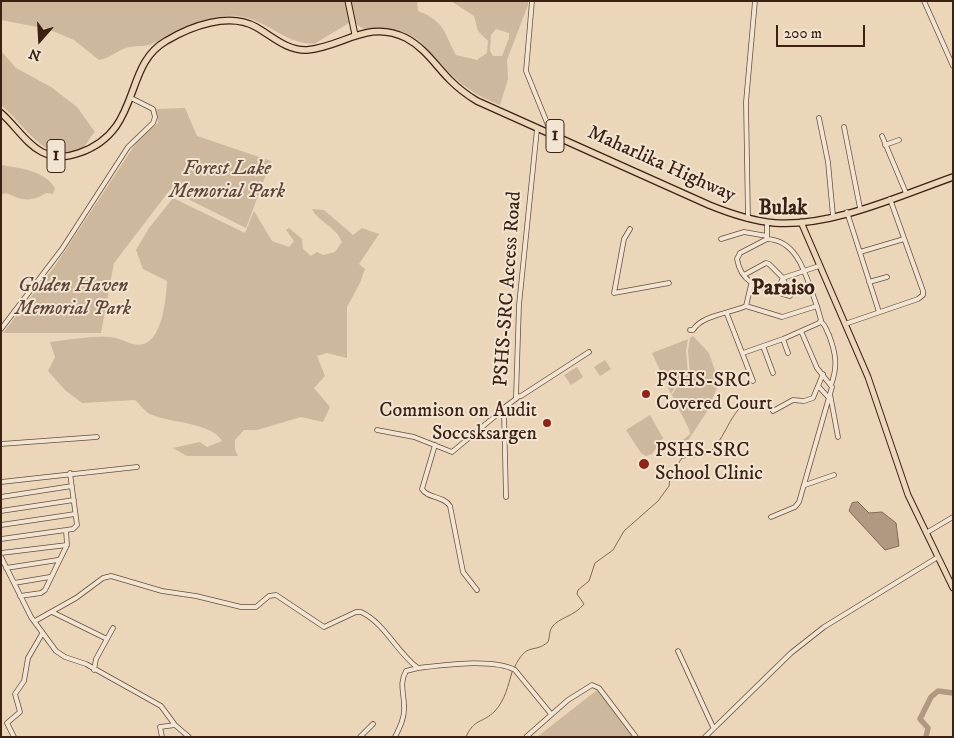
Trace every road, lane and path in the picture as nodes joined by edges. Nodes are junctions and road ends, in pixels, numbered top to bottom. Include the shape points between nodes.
1 (348, 1) edge
2 (532, 1) edge
3 (755, 1) edge
4 (924, 1) edge
5 (355, 35) junction
6 (953, 66) edge
7 (132, 98) junction
8 (1, 113) edge
9 (819, 118) dead end
10 (844, 128) dead end
11 (537, 129) junction
12 (552, 135) junction
13 (882, 136) dead end
14 (899, 140) dead end
15 (885, 146) junction
16 (953, 177) edge
17 (906, 193) junction
18 (890, 199) junction
19 (860, 208) junction
20 (847, 212) junction
21 (833, 216) junction
22 (748, 219) junction
23 (767, 222) junction
24 (801, 222) junction
25 (630, 229) dead end
26 (767, 238) junction
27 (721, 239) dead end
28 (904, 239) junction
29 (860, 252) junction
30 (819, 266) junction
31 (803, 272) junction
32 (744, 275) junction
33 (887, 277) dead end
34 (783, 278) junction
35 (870, 282) junction
36 (669, 283) dead end
37 (751, 284) junction
38 (776, 292) junction
39 (790, 296) junction
40 (792, 302) dead end
41 (746, 306) junction
42 (817, 306) junction
43 (879, 312) junction
44 (727, 314) junction
45 (821, 322) junction
46 (845, 324) junction
47 (1, 329) edge
48 (690, 330) dead end
49 (801, 331) junction
50 (783, 339) junction
51 (763, 346) junction
52 (589, 352) dead end
53 (788, 352) dead end
54 (743, 353) junction
55 (773, 373) dead end
56 (823, 374) junction
57 (754, 381) dead end
58 (831, 385) junction
59 (818, 387) junction
60 (829, 396) junction
61 (517, 398) junction
62 (505, 408) junction
63 (773, 411) dead end
64 (377, 430) dead end
65 (96, 437) dead end
66 (838, 437) dead end
67 (1, 444) edge
68 (435, 445) junction
69 (137, 467) dead end
70 (70, 473) junction
71 (834, 475) dead end
72 (1, 482) edge
73 (805, 485) junction
74 (72, 486) junction
75 (1, 496) edge
76 (506, 498) dead end
77 (74, 500) junction
78 (1, 511) edge
79 (75, 514) junction
80 (772, 517) dead end
81 (953, 517) edge
82 (1, 524) edge
83 (66, 530) junction
84 (926, 533) junction
85 (1, 539) edge
86 (67, 544) junction
87 (1, 553) edge
88 (1, 557) edge
89 (938, 557) junction
90 (59, 560) junction
91 (6, 568) junction
92 (50, 577) junction
93 (14, 583) junction
94 (953, 588) edge
95 (477, 590) dead end
96 (20, 596) junction
97 (52, 612) junction
98 (36, 622) junction
99 (113, 628) dead end
100 (42, 634) junction
101 (107, 639) junction
102 (678, 652) dead end
103 (418, 668) junction
104 (94, 670) junction
105 (551, 714) junction
106 (373, 724) dead end
107 (175, 725) junction
108 (713, 727) junction
109 (14, 737) edge
110 (162, 737) edge
111 (190, 737) edge
112 (360, 737) edge
113 (395, 737) edge
114 (526, 737) edge
115 (636, 737) edge
116 (705, 737) edge

1 - 5 main road
2 - 12 street via 526,71
3 - 22 street via 746,102
4 - 6 street
5 - 7 highway, Maharlika Highway / 1 via 300,49 288,46 249,24 237,21 209,23 156,47 144,63
5 - 11 highway, Maharlika Highway / 1 via 381,32 407,39 469,96
7 - 8 highway, 1 via 112,131 91,149 72,156 42,152
7 - 47 street via 153,110 153,123 128,146 62,249
9 - 21 street via 828,162
10 - 19 street
11 - 12 highway, Maharlika Highway / 1
11 - 61 street, PSHS-SRC Access Road via 518,323
12 - 22 highway, Maharlika Highway / 1
13 - 15 street
14 - 15 street
15 - 17 street
16 - 17 highway, Maharlika Highway / 1
17 - 18 highway, Maharlika Highway / 1
18 - 19 highway, Maharlika Highway / 1
18 - 28 street
19 - 20 highway, Maharlika Highway / 1
20 - 21 highway, Maharlika Highway / 1
20 - 29 street
21 - 24 highway, Maharlika Highway / 1
22 - 23 highway, Maharlika Highway / 1
23 - 24 highway, Maharlika Highway / 1
23 - 26 street
24 - 30 main road
25 - 36 street via 624,239 614,293
26 - 27 street via 744,232
26 - 31 street via 791,248
26 - 32 street via 738,254 737,261
28 - 29 street
28 - 43 street via 923,295
29 - 35 street
30 - 31 street
30 - 46 main road
31 - 34 street
31 - 42 street
32 - 34 street via 767,263
32 - 37 street
33 - 35 street
34 - 38 street
34 - 39 street
35 - 43 street
37 - 38 street
37 - 41 street
38 - 39 street
39 - 40 street
41 - 42 street via 782,318
41 - 44 street
42 - 45 street
43 - 46 street
44 - 48 street via 704,321
44 - 54 street
45 - 49 street
45 - 58 street via 836,353 836,370
46 - 84 main road via 870,384 900,476
49 - 50 street
49 - 56 street via 815,364
50 - 51 street
50 - 53 street
51 - 54 street
51 - 55 street
52 - 61 street, PSHS-SRC Access Road
54 - 57 street
56 - 58 street
56 - 59 street
58 - 60 street
59 - 60 street
59 - 63 street via 813,398 793,400
60 - 66 street
60 - 73 street
61 - 62 street
62 - 68 street via 454,452
62 - 76 street
64 - 68 street
65 - 67 street
68 - 95 street via 422,489 450,506 462,572
69 - 70 street
70 - 72 street
70 - 74 street
71 - 73 street
73 - 80 street via 798,505
74 - 75 street
74 - 77 street
77 - 78 street
77 - 79 street
79 - 82 street
79 - 83 street via 76,526
81 - 84 street
83 - 85 street
83 - 86 street
84 - 89 main road
86 - 87 street
86 - 90 street
88 - 91 street
89 - 94 main road
89 - 108 street via 824,626
90 - 91 street
90 - 92 street
91 - 93 street
92 - 93 street
92 - 96 street via 42,593
93 - 96 street
96 - 98 street
97 - 98 street
97 - 101 street
97 - 103 street via 98,580 111,576 162,591 240,607 256,607 269,596 276,596 324,627 356,612 364,613
98 - 100 street
99 - 101 street
100 - 104 street via 60,654
100 - 109 street via 28,658 24,681 15,694 20,712 7,724
101 - 104 street
102 - 108 street
103 - 105 street via 508,666 515,670
103 - 113 street via 406,671 403,678 404,714
104 - 107 street via 161,706
105 - 114 street
105 - 115 street via 592,685 599,688
106 - 112 street
107 - 110 street via 160,727
107 - 111 street
108 - 116 street

